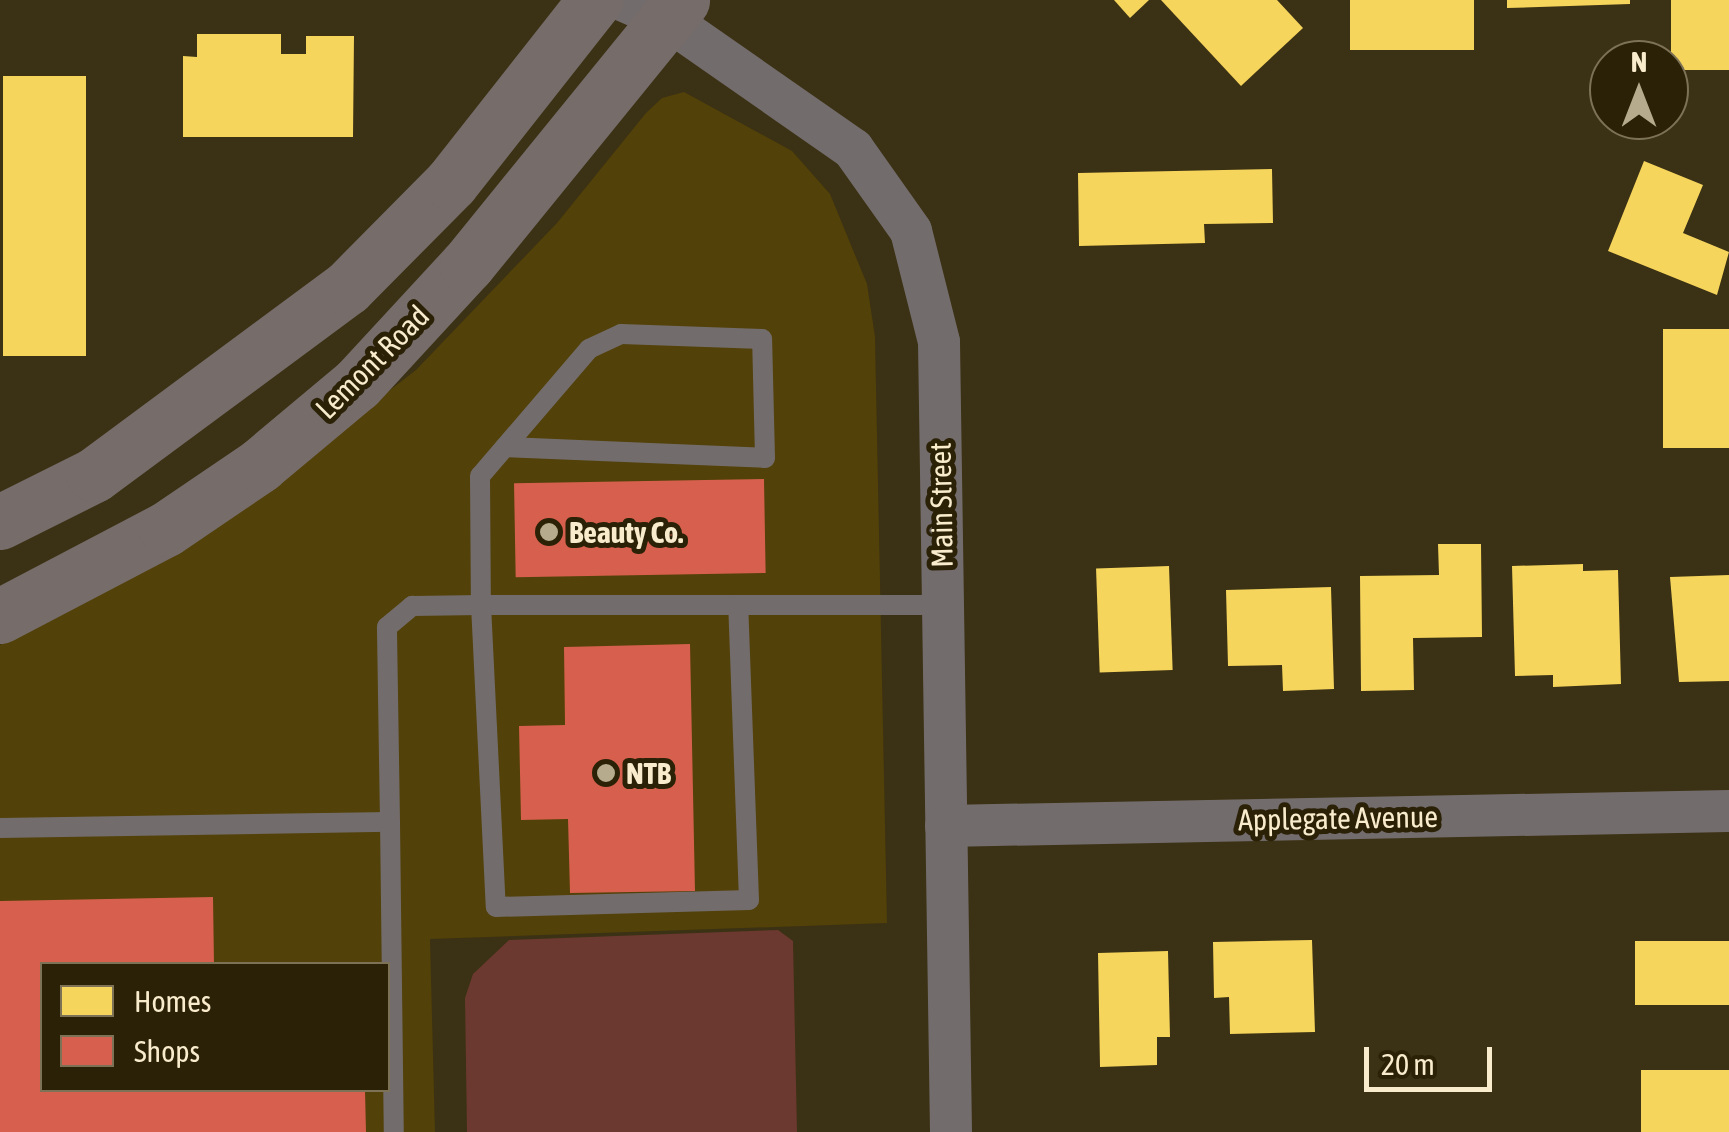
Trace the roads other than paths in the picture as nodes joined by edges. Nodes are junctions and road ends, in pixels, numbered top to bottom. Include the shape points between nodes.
1 (595, 0) edge
2 (658, 7) edge
3 (505, 447) junction
4 (0, 522) edge
5 (481, 605) junction
6 (738, 605) junction
7 (943, 605) junction
8 (0, 616) edge
9 (1729, 810) edge
10 (390, 822) junction
11 (946, 826) junction
12 (0, 828) edge
13 (394, 1132) edge
14 (951, 1132) edge

1 - 4 main road via 451,183 347,288 94,475
2 - 7 street, Main Street via 853,149 911,231 938,342
2 - 8 main road, Lemont Road via 466,265 358,384 260,466 166,530
3 - 3 lane via 588,350 620,334 762,339 765,458
3 - 5 lane via 480,476
5 - 6 lane
5 - 6 lane via 496,907 750,900
5 - 10 lane via 412,606 387,627
6 - 7 lane
7 - 11 street, Main Street
9 - 11 street, Applegate Avenue
10 - 12 lane
10 - 13 lane
11 - 14 street, Main Street

